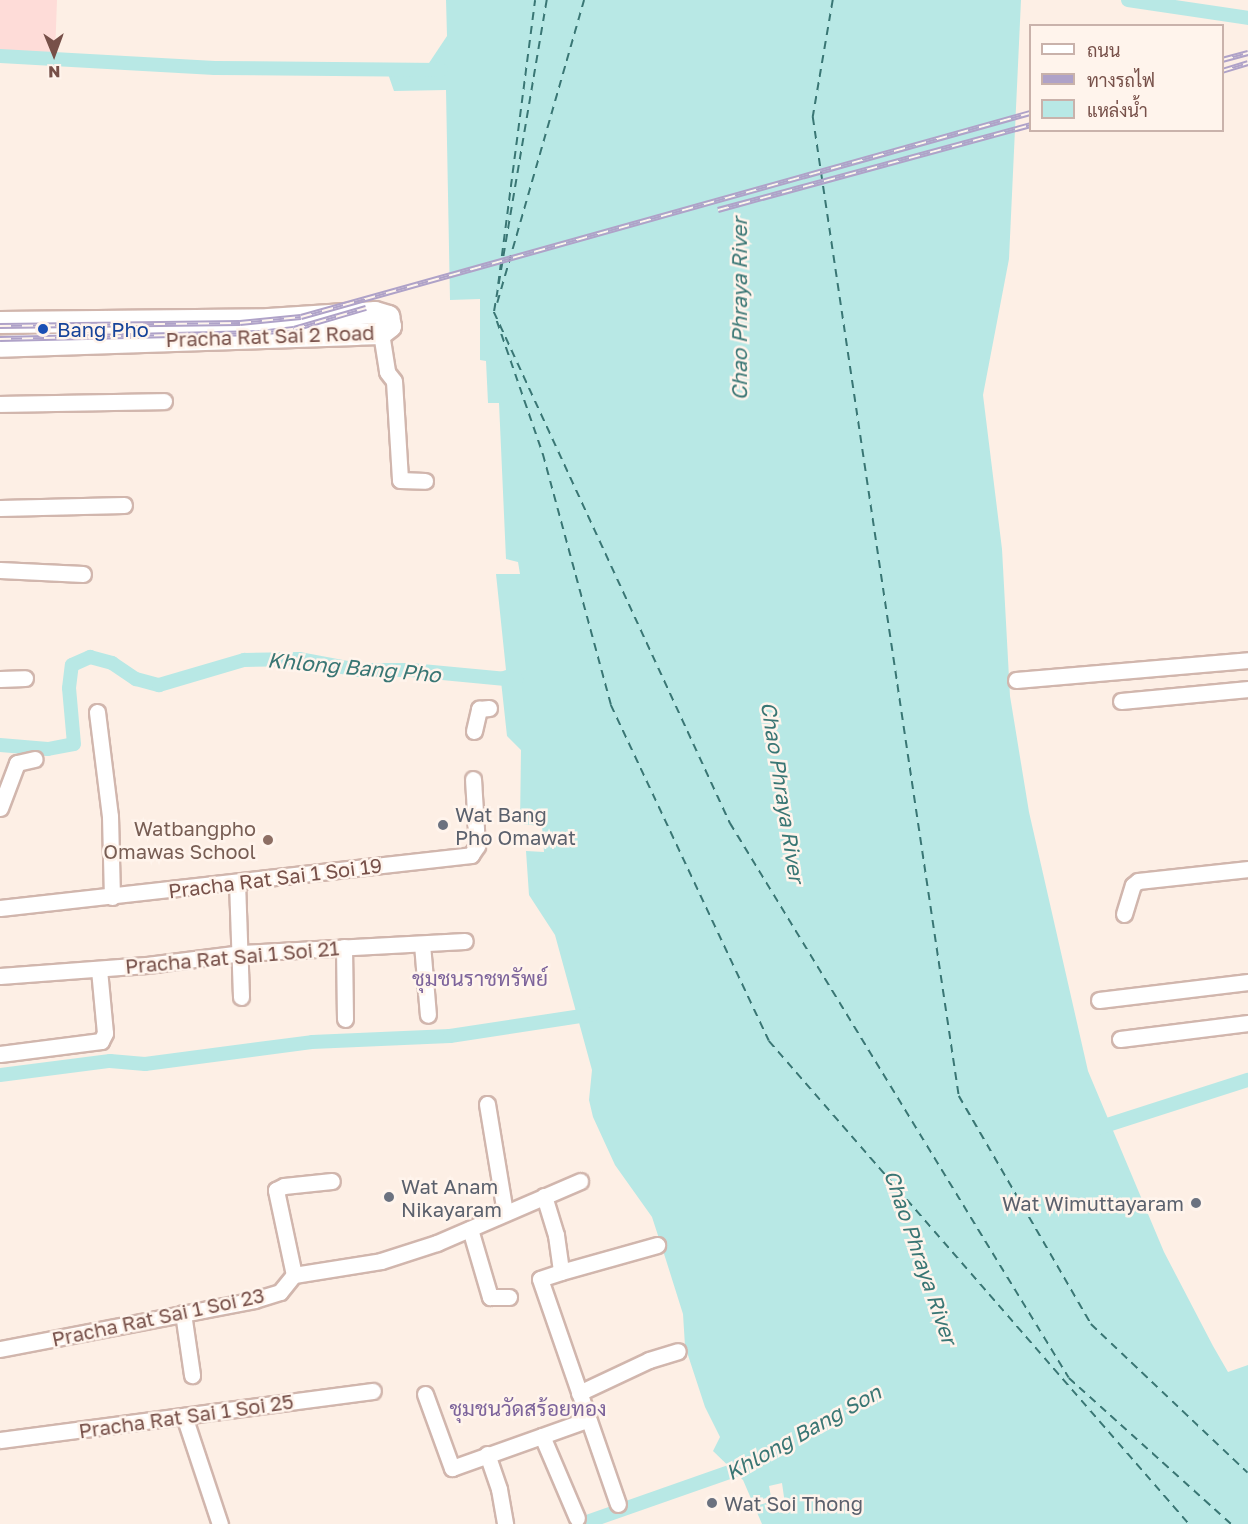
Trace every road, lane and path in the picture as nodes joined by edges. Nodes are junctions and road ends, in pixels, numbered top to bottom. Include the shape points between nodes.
1 (0, 322) edge
2 (381, 333) junction
3 (0, 346) edge
4 (164, 401) dead end
5 (0, 404) edge
6 (424, 481) dead end
7 (124, 505) dead end
8 (0, 508) edge
9 (0, 570) edge
10 (83, 574) dead end
11 (1248, 660) edge
12 (25, 678) dead end
13 (0, 679) edge
14 (1016, 680) dead end
15 (1248, 689) edge
16 (1121, 701) dead end
17 (489, 708) dead end
18 (97, 712) dead end
19 (474, 731) dead end
20 (35, 759) dead end
21 (472, 779) dead end
22 (0, 808) edge
23 (1248, 869) edge
24 (237, 882) junction
25 (112, 897) junction
26 (0, 908) edge
27 (1124, 914) dead end
28 (465, 941) dead end
29 (423, 944) junction
30 (344, 947) junction
31 (237, 954) junction
32 (99, 969) junction
33 (0, 976) edge
34 (1248, 982) edge
35 (241, 997) dead end
36 (1099, 1000) dead end
37 (428, 1015) dead end
38 (345, 1019) dead end
39 (1248, 1023) edge
40 (1120, 1040) dead end
41 (0, 1054) edge
42 (487, 1104) dead end
43 (332, 1181) dead end
44 (579, 1181) dead end
45 (544, 1196) junction
46 (506, 1213) junction
47 (470, 1229) junction
48 (657, 1245) dead end
49 (561, 1272) junction
50 (294, 1275) junction
51 (509, 1297) dead end
52 (183, 1313) junction
53 (0, 1349) edge
54 (678, 1351) dead end
55 (192, 1375) dead end
56 (372, 1391) dead end
57 (579, 1393) junction
58 (425, 1394) dead end
59 (184, 1416) junction
60 (587, 1420) junction
61 (542, 1436) junction
62 (0, 1440) edge
63 (487, 1454) junction
64 (618, 1504) dead end
65 (578, 1518) dead end
66 (220, 1524) edge
67 (505, 1524) edge

1 - 2 street, Pracha Rat Sai 2 Road via 268,319 375,312 390,320 388,330
2 - 3 street, Pracha Rat Sai 2 Road
2 - 6 street via 387,372 394,385 400,480
4 - 5 street
7 - 8 street
9 - 10 street
11 - 14 street
12 - 13 street
15 - 16 street
17 - 19 street via 479,709
18 - 25 street via 110,816
20 - 22 street via 17,764
21 - 24 street, Pracha Rat Sai 1 Soi 19 via 477,846 471,855
23 - 27 street via 1138,881 1133,885
24 - 25 street, Pracha Rat Sai 1 Soi 19
24 - 31 street
25 - 26 street, Pracha Rat Sai 1 Soi 19
28 - 29 street, Pracha Rat Sai 1 Soi 21
29 - 30 street, Pracha Rat Sai 1 Soi 21
29 - 37 street
30 - 31 street, Pracha Rat Sai 1 Soi 21
30 - 38 street
31 - 32 street, Pracha Rat Sai 1 Soi 21
31 - 35 street
32 - 33 street, Pracha Rat Sai 1 Soi 21
32 - 41 street via 105,1033 101,1041
34 - 36 street
39 - 40 street
42 - 46 street
43 - 50 street via 276,1190
44 - 45 street
45 - 46 street
45 - 49 street via 556,1235
46 - 47 street
47 - 50 street via 381,1261
47 - 51 street via 490,1297
48 - 49 street
49 - 57 street via 540,1279
50 - 52 street, Pracha Rat Sai 1 Soi 23 via 280,1292
52 - 53 street, Pracha Rat Sai 1 Soi 23
52 - 55 street
54 - 57 street via 649,1360
56 - 59 street, Pracha Rat Sai 1 Soi 25
57 - 60 street
58 - 63 street via 450,1467
59 - 62 street, Pracha Rat Sai 1 Soi 25
59 - 66 street
60 - 61 street
60 - 64 street
61 - 63 street
61 - 65 street
63 - 67 street

